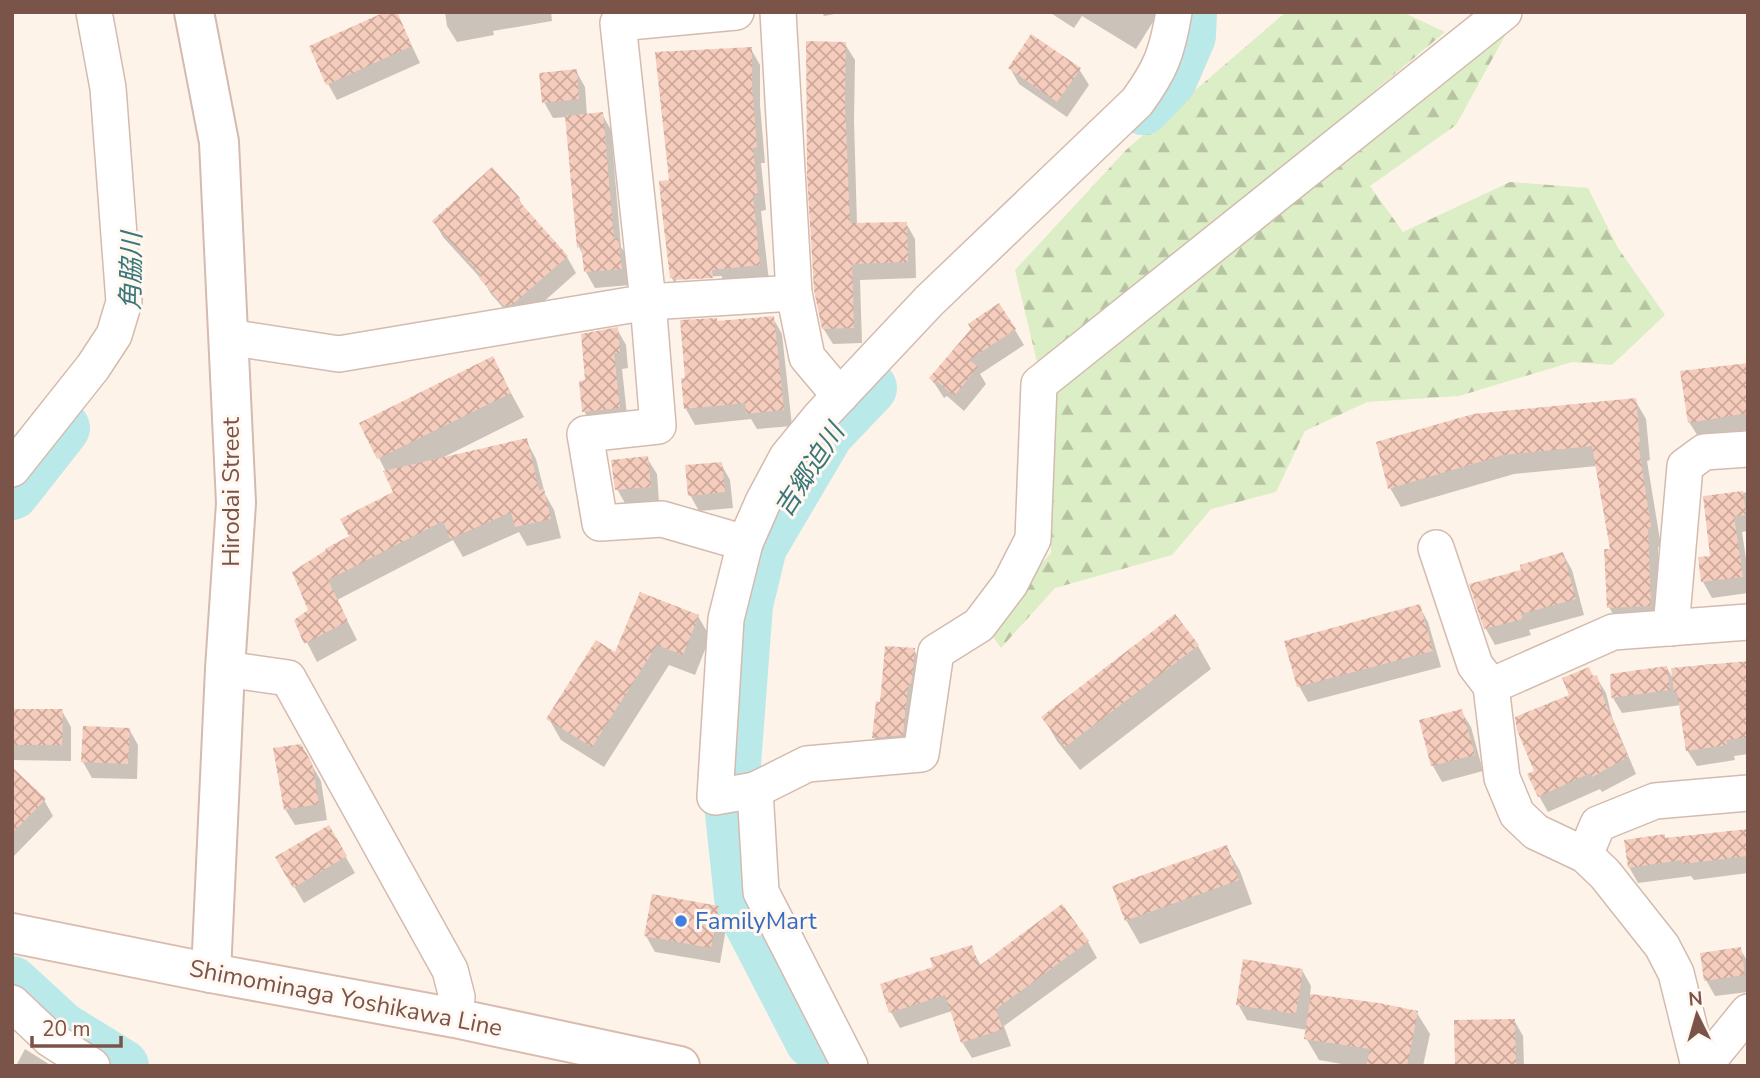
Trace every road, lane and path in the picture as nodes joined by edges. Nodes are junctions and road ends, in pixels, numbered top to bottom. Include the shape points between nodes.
1 (94, 12) edge
2 (194, 12) edge
3 (736, 12) edge
4 (778, 12) edge
5 (1174, 12) edge
6 (1504, 12) edge
7 (794, 293) junction
8 (648, 302) junction
9 (228, 337) junction
10 (839, 396) junction
11 (1748, 449) edge
12 (12, 469) edge
13 (745, 543) junction
14 (1436, 548) dead end
15 (1748, 622) edge
16 (1671, 628) junction
17 (225, 669) junction
18 (1491, 686) junction
19 (743, 792) junction
20 (1748, 793) edge
21 (1585, 855) junction
22 (12, 933) edge
23 (211, 973) junction
24 (12, 1003) edge
25 (1748, 1012) edge
26 (455, 1018) junction
27 (1698, 1063) edge
28 (92, 1066) edge
29 (680, 1066) edge
30 (850, 1066) edge

1 - 12 street via 108,88 124,302 114,335 100,356
2 - 9 street, Hirodai Street via 219,142
3 - 8 street via 618,23
4 - 7 street
5 - 10 street via 1156,77 1137,103 929,301
6 - 19 street via 1039,384 1033,539 1010,584 979,625 936,652 921,754 807,764
7 - 8 street
7 - 10 street via 807,357
8 - 9 street via 339,354
8 - 13 street via 658,426 585,434 600,523 662,519
9 - 17 street, Hirodai Street via 236,503
10 - 13 street via 787,457
11 - 16 street via 1704,452 1685,466
13 - 19 street via 726,619 715,797
14 - 18 street via 1475,665
15 - 16 street
16 - 18 street via 1613,632
17 - 23 street, Hirodai Street
17 - 26 street via 288,678 450,970 457,997
18 - 21 street via 1502,778 1517,814 1536,832
19 - 30 street via 761,892
20 - 21 street via 1655,801 1598,824
21 - 27 street via 1662,946 1676,973
22 - 23 street, Shimominaga Yoshikawa Line
23 - 26 street, Shimominaga Yoshikawa Line
24 - 28 street via 50,1039
25 - 27 street via 1713,1055
26 - 29 street, Shimominaga Yoshikawa Line

